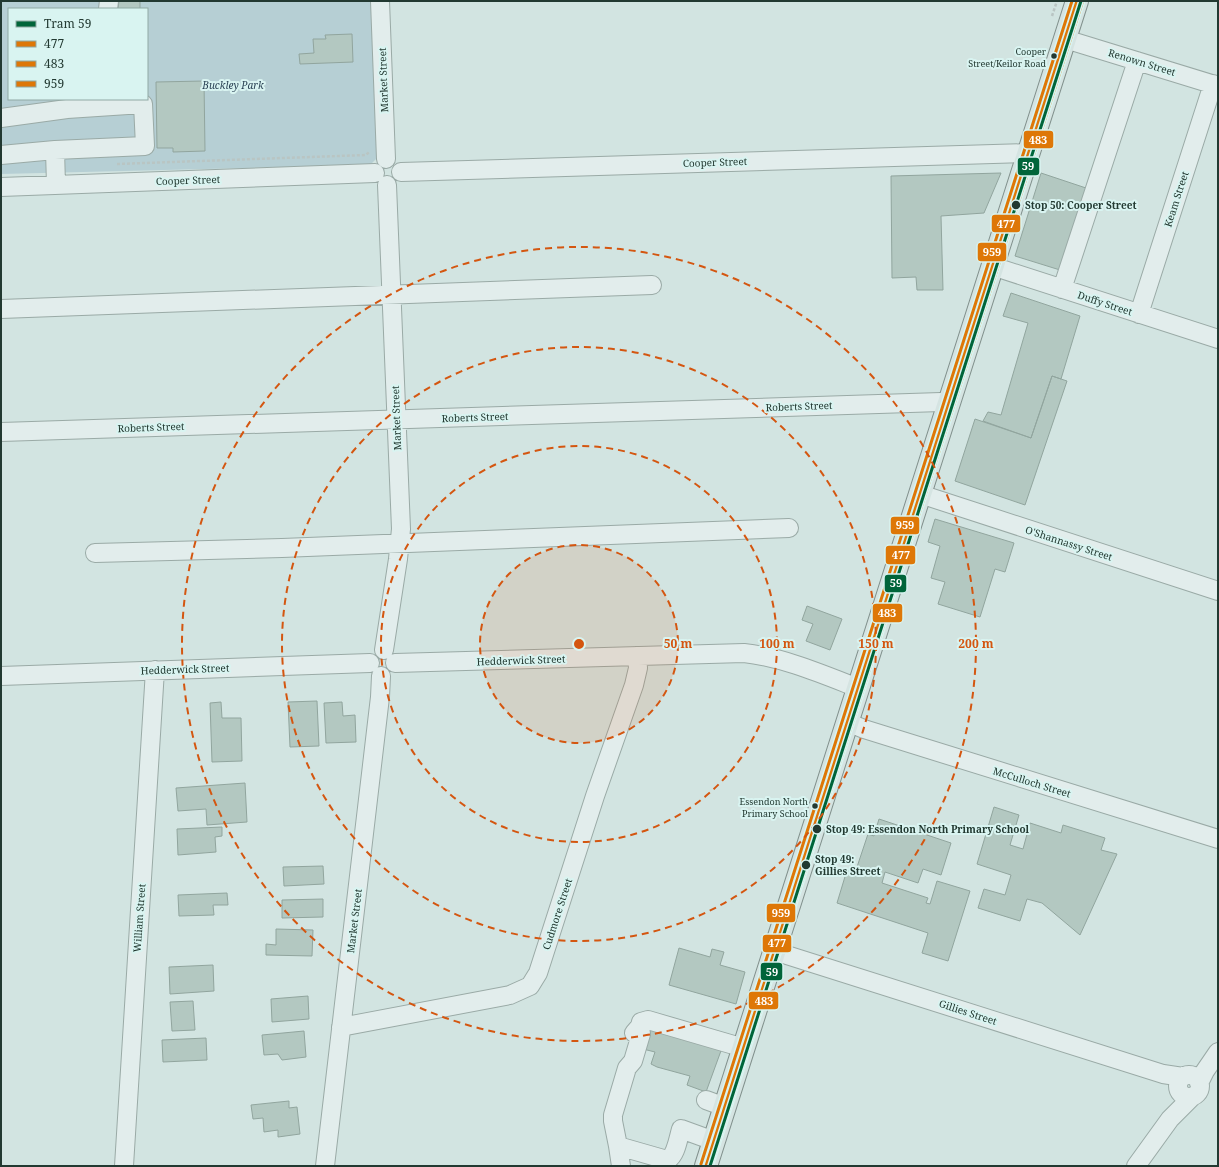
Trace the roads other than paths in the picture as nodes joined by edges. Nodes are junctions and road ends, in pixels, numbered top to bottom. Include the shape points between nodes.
1 (380, 1) edge
2 (1077, 1) edge
3 (1065, 39) junction
4 (1138, 61) junction
5 (1215, 85) edge
6 (99, 103) edge
7 (1, 118) edge
8 (55, 150) junction
9 (1029, 153) junction
10 (1, 155) edge
11 (380, 167) junction
12 (56, 185) junction
13 (1, 187) edge
14 (992, 266) junction
15 (652, 285) dead end
16 (1062, 289) junction
17 (391, 295) junction
18 (1, 309) edge
19 (1139, 314) junction
20 (1218, 339) edge
21 (949, 404) junction
22 (396, 420) junction
23 (1, 432) edge
24 (920, 494) junction
25 (789, 528) dead end
26 (400, 543) junction
27 (95, 553) dead end
28 (1218, 591) edge
29 (637, 656) junction
30 (390, 657) junction
31 (154, 670) junction
32 (376, 670) junction
33 (1, 676) edge
34 (858, 688) junction
35 (847, 722) junction
36 (1218, 839) edge
37 (774, 951) junction
38 (341, 1027) junction
39 (744, 1048) junction
40 (1217, 1054) edge
41 (1187, 1085) junction
42 (714, 1141) junction
43 (618, 1146) junction
44 (124, 1166) edge
45 (325, 1166) edge
46 (621, 1166) edge
47 (706, 1166) edge
48 (1136, 1166) edge

1 - 11 street, Market Street
2 - 3 main road
3 - 4 street, Renown Street
3 - 9 main road
4 - 5 street, Renown Street
4 - 16 street
5 - 19 street, Keam Street
6 - 7 street
6 - 8 street via 144,104 145,146
8 - 10 street
8 - 12 street
9 - 11 street, Cooper Street via 401,172 392,185
9 - 14 main road
11 - 12 street, Cooper Street
11 - 17 street, Market Street
12 - 13 street, Cooper Street
14 - 16 street, Duffy Street
14 - 21 main road
15 - 17 street
16 - 19 street, Duffy Street
17 - 18 street
17 - 22 street, Market Street
19 - 20 street, Duffy Street
21 - 22 street, Roberts Street via 941,402
21 - 24 main road
22 - 23 street, Roberts Street
22 - 26 street, Market Street
24 - 28 street, O'Shannassy Street
24 - 34 main road
25 - 26 street
26 - 27 street
26 - 30 street, Market Street
29 - 30 street, Hedderwick Street
29 - 34 street, Hedderwick Street via 756,654
29 - 38 street, Cudmore Street via 638,668 634,685 538,972 530,986 510,995
30 - 32 street via 395,668 390,674
31 - 32 street, Hedderwick Street
31 - 33 street, Hedderwick Street
31 - 44 street, William Street
32 - 38 street, Market Street via 380,697
34 - 35 main road
35 - 36 street, McCulloch Street
35 - 37 main road
37 - 39 main road
37 - 41 street, Gillies Street via 1163,1074
38 - 45 street, Market Street
39 - 42 main road via 716,1103
39 - 43 street via 644,1020 634,1031 626,1059 627,1068 613,1115
40 - 41 street via 1204,1071
41 - 48 street via 1170,1119
42 - 43 street via 681,1129 674,1153 667,1160
42 - 47 main road
43 - 46 street

